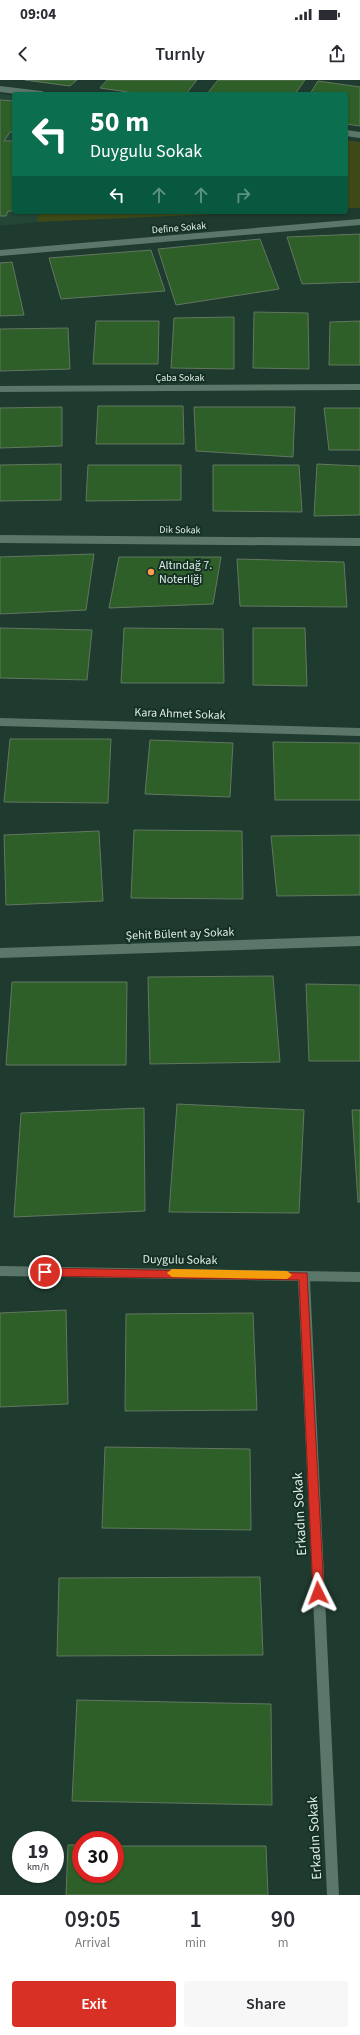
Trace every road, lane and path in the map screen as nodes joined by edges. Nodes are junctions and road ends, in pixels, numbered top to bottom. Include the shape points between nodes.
1 (0, 89) edge
2 (25, 92) edge
3 (348, 133) edge
4 (360, 134) edge
5 (360, 222) edge
6 (0, 253) edge
7 (360, 387) edge
8 (0, 389) edge
9 (0, 539) edge
10 (360, 542) edge
11 (0, 722) edge
12 (360, 732) edge
13 (360, 941) edge
14 (0, 953) edge
15 (0, 1272) edge
16 (304, 1276) junction
17 (360, 1276) edge
18 (333, 1895) edge

1 - 2 street
3 - 4 street
5 - 6 street, Define Sokak
7 - 8 street, Çaba Sokak
9 - 10 street, Dik Sokak
11 - 12 street, Kara Ahmet Sokak
13 - 14 street, Şehit Bülent ay Sokak
15 - 16 street, Duygulu Sokak
16 - 17 street, Duygulu Sokak
16 - 18 street, Erkadın Sokak

